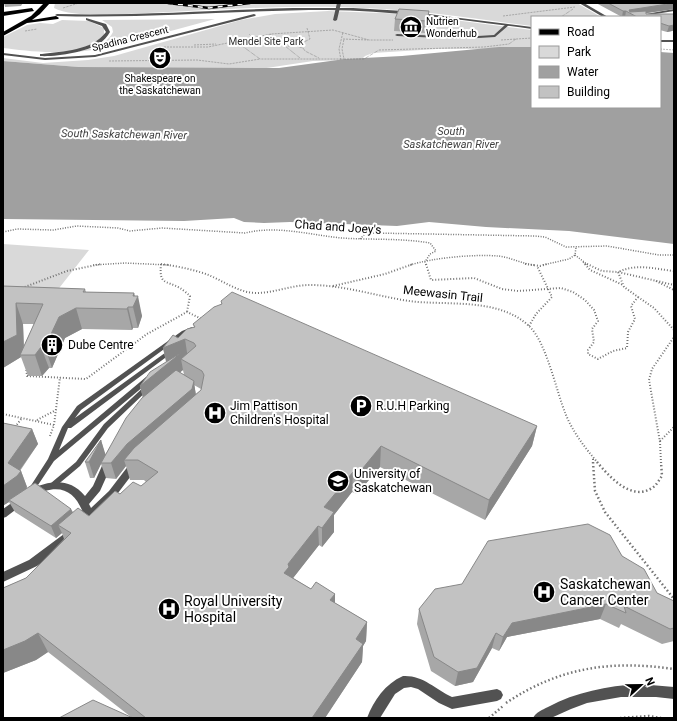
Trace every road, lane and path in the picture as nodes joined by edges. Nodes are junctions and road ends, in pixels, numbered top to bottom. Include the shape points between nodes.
1 (339, 3) edge
2 (37, 4) dead end
3 (584, 4) edge
4 (575, 7) junction
5 (337, 9) junction
6 (32, 10) junction
7 (674, 10) edge
8 (51, 11) edge
9 (257, 13) junction
10 (3, 14) edge
11 (233, 16) junction
12 (507, 16) dead end
13 (562, 16) edge
14 (604, 16) edge
15 (637, 16) edge
16 (86, 18) junction
17 (335, 20) dead end
18 (22, 23) junction
19 (507, 25) junction
20 (12, 26) junction
21 (328, 27) dead end
22 (307, 28) dead end
23 (531, 28) edge
24 (288, 29) dead end
25 (3, 30) edge
26 (328, 30) junction
27 (308, 31) junction
28 (260, 32) dead end
29 (343, 32) junction
30 (289, 33) junction
31 (3, 34) edge
32 (249, 34) dead end
33 (270, 34) junction
34 (262, 35) junction
35 (397, 35) dead end
36 (252, 37) junction
37 (531, 38) edge
38 (343, 39) junction
39 (516, 39) junction
40 (234, 40) junction
41 (369, 40) junction
42 (399, 40) dead end
43 (496, 40) dead end
44 (661, 41) edge
45 (674, 41) edge
46 (284, 46) junction
47 (296, 46) junction
48 (160, 47) dead end
49 (661, 49) edge
50 (674, 50) edge
51 (3, 51) edge
52 (3, 54) edge
53 (35, 56) junction
54 (320, 58) junction
55 (260, 59) junction
56 (302, 59) junction
57 (344, 59) junction
58 (341, 60) junction
59 (103, 61) dead end
60 (3, 232) edge
61 (360, 240) junction
62 (576, 247) junction
63 (575, 255) junction
64 (674, 255) edge
65 (582, 261) junction
66 (424, 262) junction
67 (161, 264) junction
68 (536, 266) junction
69 (674, 271) edge
70 (618, 272) junction
71 (656, 281) junction
72 (674, 284) edge
73 (332, 286) junction
74 (623, 286) junction
75 (20, 289) edge
76 (549, 289) junction
77 (674, 290) edge
78 (638, 297) junction
79 (187, 312) junction
80 (205, 325) joint
81 (529, 326) junction
82 (674, 330) edge
83 (674, 337) edge
84 (176, 348) edge
85 (26, 360) edge
86 (60, 377) junction
87 (56, 410) junction
88 (3, 414) edge
89 (22, 418) junction
90 (36, 421) junction
91 (54, 425) junction
92 (674, 427) edge
93 (12, 430) edge
94 (64, 430) junction
95 (49, 441) dead end
96 (660, 442) junction
97 (114, 452) edge
98 (593, 458) junction
99 (141, 459) edge
100 (51, 460) junction
101 (54, 485) junction
102 (28, 495) junction
103 (85, 502) junction
104 (3, 514) edge
105 (89, 516) junction
106 (3, 577) edge
107 (674, 599) edge
108 (674, 669) edge
109 (674, 693) edge
110 (497, 694) dead end
111 (373, 718) edge
112 (489, 718) edge
113 (539, 718) edge
114 (620, 718) edge
115 (661, 718) edge

1 - 5 lane
2 - 6 main road
3 - 4 path
3 - 14 street
4 - 12 path
4 - 13 path
5 - 9 street, Spadina Crescent
5 - 17 lane
5 - 19 street, Spadina Crescent via 409,13
6 - 10 main road
6 - 20 main road
7 - 15 lane
8 - 9 street, Spadina Crescent via 137,15
8 - 16 street, Spadina Crescent
8 - 18 main road
8 - 18 main road
9 - 11 street, Spadina Crescent
9 - 52 street, Spadina Crescent via 95,56 46,59
10 - 20 main road via 14,20
11 - 16 street, Spadina Crescent
11 - 53 street, Spadina Crescent via 100,52 74,56
16 - 53 street via 104,25 108,32 104,38 75,50
18 - 20 main road
19 - 23 street, Spadina Crescent
19 - 35 lane via 495,36 462,38
20 - 25 main road
20 - 31 main road
21 - 26 path
22 - 27 path
24 - 30 path
26 - 27 path
26 - 29 path
27 - 30 path
27 - 47 path via 310,39
28 - 34 path
29 - 38 path
29 - 41 path
30 - 33 path
32 - 36 path
33 - 34 path
33 - 46 path
34 - 36 path
36 - 40 path
37 - 39 path
38 - 41 path
38 - 57 path
38 - 58 path via 339,49
39 - 43 path
39 - 57 path via 509,44 484,47 379,50 364,59
40 - 48 path
40 - 55 path
41 - 42 path
44 - 45 street
46 - 47 path
46 - 56 path
47 - 54 path
49 - 50 path
51 - 53 street, Spadina Crescent
54 - 56 path
54 - 58 path
55 - 56 path
55 - 59 path via 243,63 205,63 197,60
57 - 58 path
60 - 61 path, Chad and Joey's via 17,229 53,230 77,226 130,231 162,228 245,233 278,230
61 - 62 path via 364,235 374,233 480,234 536,236 566,247
61 - 66 path, Chad and Joey's via 426,242 436,251
62 - 63 path
62 - 64 path via 607,246
63 - 65 path
63 - 68 path via 569,259
65 - 70 path via 602,271
65 - 74 path via 590,270
66 - 68 path via 486,255
66 - 73 path
66 - 76 path via 431,280 474,278 511,291
67 - 73 path, Meewasin Trail via 214,276 250,292 301,286
67 - 75 path, Meewasin Trail via 137,262 82,267
67 - 79 path via 160,275 164,282 180,288 190,296
68 - 76 path
69 - 70 path via 632,266
70 - 71 path
70 - 74 path
71 - 72 path
71 - 77 path
73 - 81 path, Meewasin Trail via 411,301 485,307 511,314
74 - 78 path
76 - 78 path via 561,288 573,293 595,310 598,322 592,329 594,342 588,354 598,359 628,348 628,332 635,319 632,306
76 - 81 path via 552,297 548,304 533,316
78 - 82 path via 654,308
79 - 80 path via 201,317
79 - 86 path via 147,334 86,379
80 - 94 lane via 184,332 79,408
81 - 98 path, Meewasin Trail via 536,335 570,423
83 - 96 path, Meewasin Trail via 652,368 649,380
84 - 94 lane
85 - 86 path via 27,376
86 - 87 path
87 - 90 path
87 - 91 path
88 - 89 path
89 - 90 path
89 - 93 path
90 - 91 path
91 - 95 path
92 - 96 path via 666,432
94 - 100 lane
96 - 98 path, Meewasin Trail via 662,476 652,488 644,491 636,492 615,481
97 - 103 street via 97,488
98 - 107 path via 595,491 605,512
99 - 105 street via 112,494
100 - 101 lane via 140,385 156,378 106,426 78,464
100 - 102 lane
101 - 102 street via 43,487
101 - 103 street via 75,491
102 - 104 street
103 - 105 street
105 - 106 street via 49,552 33,563
108 - 112 path via 656,666 615,666 563,673 518,694
109 - 113 street via 640,690 597,694 577,699
110 - 111 street via 452,703 419,684 400,682 392,687
114 - 115 path

